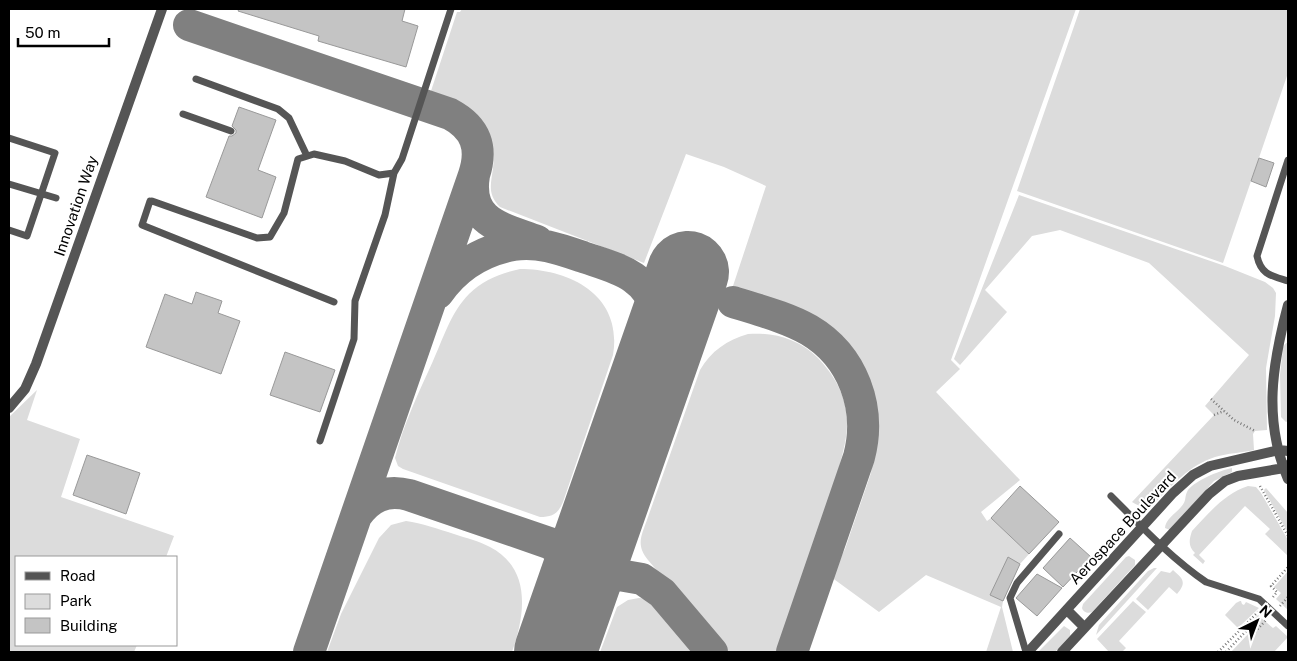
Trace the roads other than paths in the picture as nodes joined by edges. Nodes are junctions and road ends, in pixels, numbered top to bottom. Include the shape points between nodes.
1 (162, 9) edge
2 (451, 9) edge
3 (196, 79) dead end
4 (183, 114) dead end
5 (231, 130) dead end
6 (9, 138) edge
7 (307, 156) junction
8 (1288, 160) edge
9 (394, 173) junction
10 (9, 184) edge
11 (42, 194) junction
12 (56, 198) dead end
13 (9, 230) edge
14 (1288, 281) edge
15 (334, 302) dead end
16 (1288, 305) edge
17 (1285, 331) edge
18 (9, 407) edge
19 (320, 441) dead end
20 (1283, 451) edge
21 (1286, 467) edge
22 (1288, 479) edge
23 (1111, 496) dead end
24 (1142, 526) junction
25 (1058, 534) dead end
26 (1162, 545) junction
27 (1067, 610) junction
28 (1288, 626) edge
29 (1084, 628) junction
30 (1027, 652) edge
31 (1062, 652) edge

1 - 18 street, Innovation Way via 36,364 25,389
2 - 9 lane via 402,159
3 - 7 lane via 278,109 289,118
4 - 5 lane
6 - 11 lane via 55,153
7 - 9 lane via 314,154 345,161 380,175
7 - 15 lane via 298,159 284,214 270,237 257,238 151,201 142,225
8 - 14 lane via 1257,256 1259,267 1269,275
9 - 19 lane via 385,214 355,301 354,339
10 - 11 lane
11 - 12 lane
11 - 13 lane via 28,236
16 - 17 street
17 - 20 street via 1278,344 1273,382 1273,419
20 - 21 street
20 - 24 street, Aerospace Boulevard via 1210,466 1173,493
21 - 22 street
21 - 26 street via 1225,481
23 - 24 lane
24 - 26 lane
24 - 27 street, Aerospace Boulevard
25 - 30 lane via 1017,583 1010,598
26 - 28 lane via 1206,582 1259,600
26 - 29 street
27 - 29 street
27 - 30 street, Aerospace Boulevard
29 - 31 street

